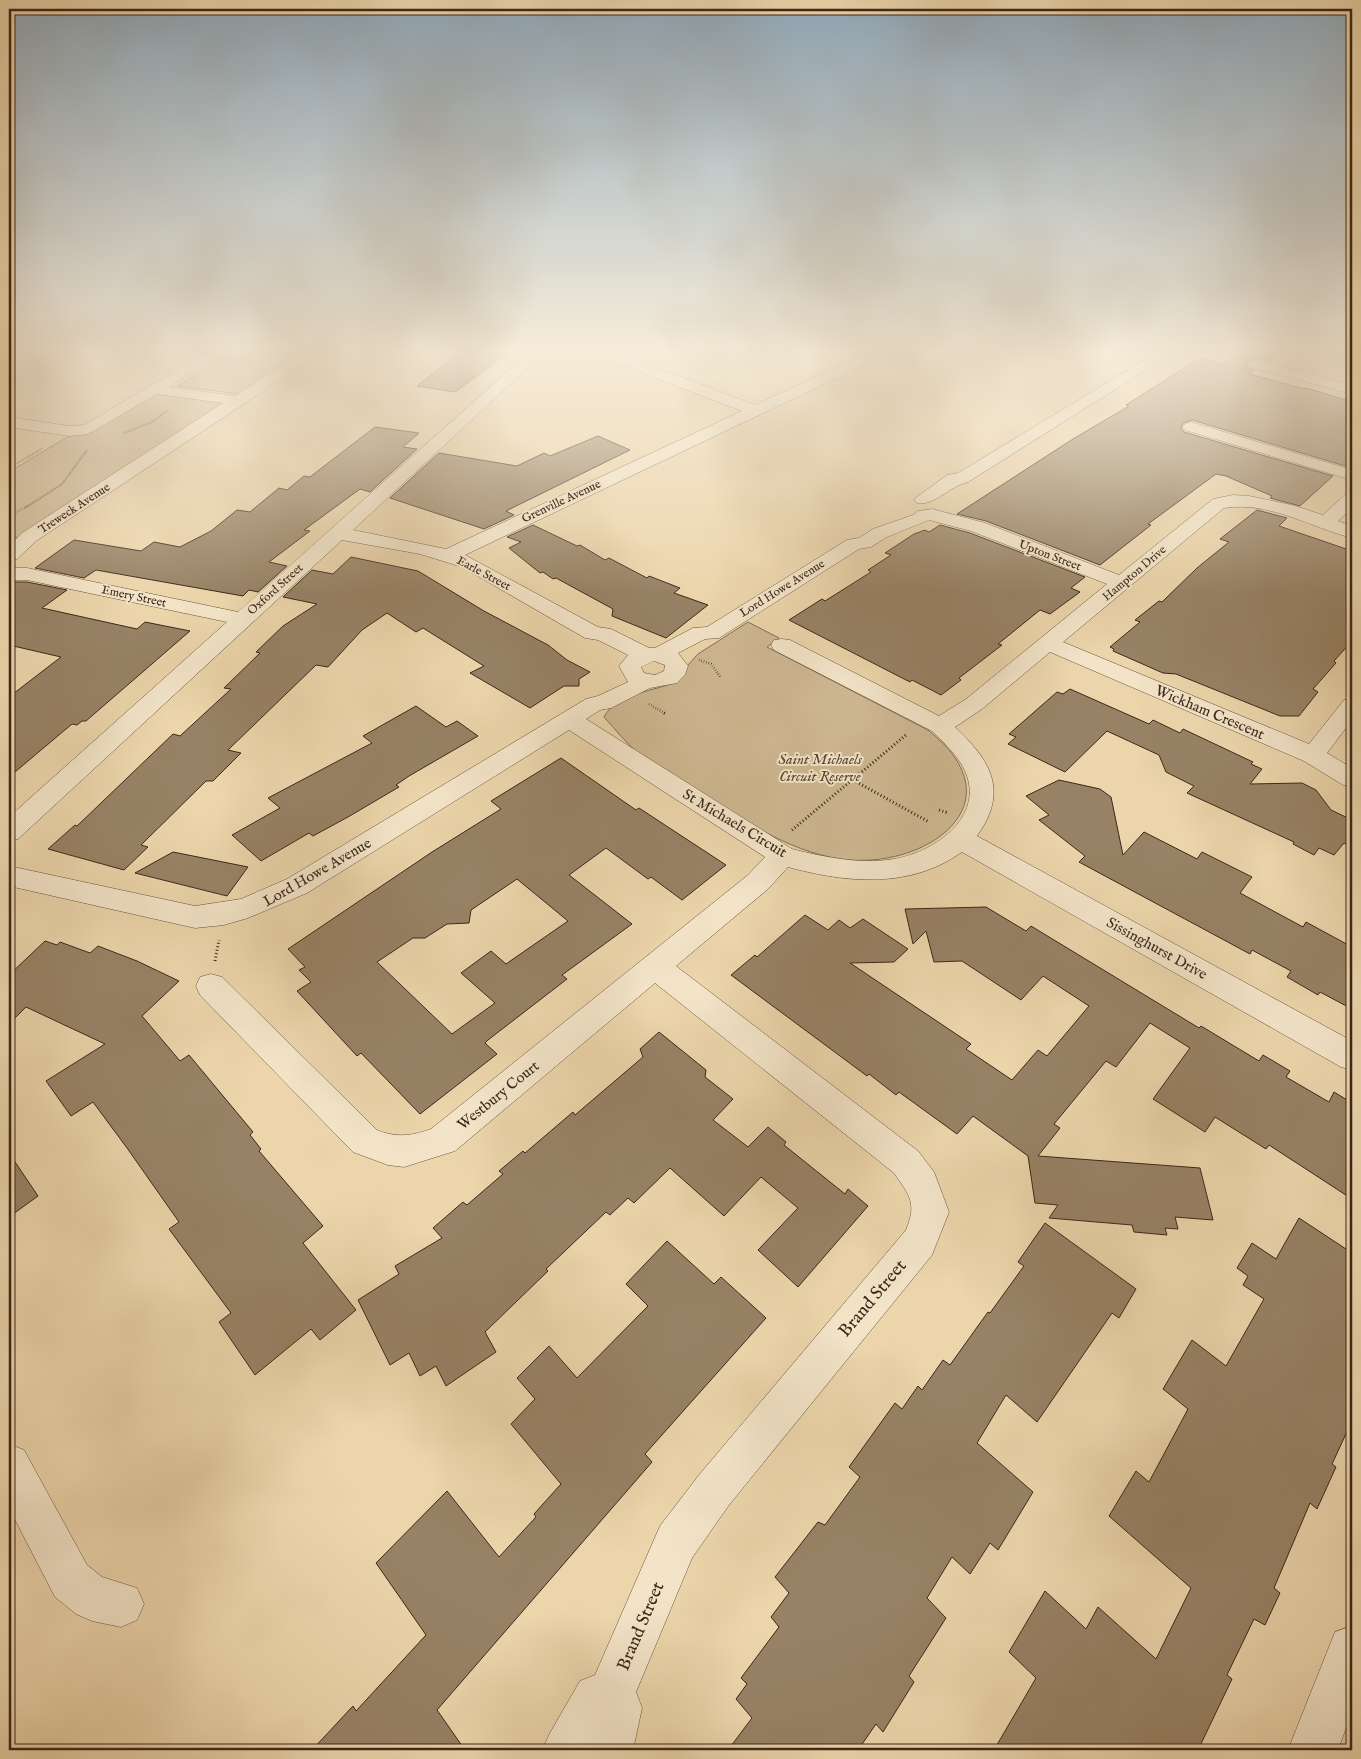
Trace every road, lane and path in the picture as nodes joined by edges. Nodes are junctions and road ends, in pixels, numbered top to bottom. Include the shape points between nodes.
1 (56, 429) edge
2 (81, 429) edge
3 (134, 429) edge
4 (196, 429) edge
5 (451, 429) edge
6 (717, 429) edge
7 (1043, 429) edge
8 (1198, 429) edge
9 (119, 435) dead end
10 (49, 444) dead end
11 (92, 445) dead end
12 (9, 468) edge
13 (1352, 474) edge
14 (1352, 498) edge
15 (929, 508) junction
16 (9, 516) edge
17 (1325, 523) junction
18 (1352, 532) edge
19 (337, 533) junction
20 (449, 555) junction
21 (12, 562) edge
22 (1122, 583) junction
23 (242, 619) junction
24 (1049, 644) junction
25 (782, 645) dead end
26 (654, 664) junction
27 (721, 678) dead end
28 (1352, 706) edge
29 (569, 719) junction
30 (933, 722) junction
31 (1313, 756) junction
32 (1352, 779) edge
33 (853, 780) junction
34 (929, 822) dead end
35 (9, 832) edge
36 (961, 839) junction
37 (777, 852) junction
38 (9, 876) edge
39 (223, 916) junction
40 (656, 967) junction
41 (211, 986) joint
42 (1352, 1057) edge
43 (9, 1465) edge
44 (121, 1604) dead end
45 (1352, 1649) edge
46 (611, 1694) junction
47 (567, 1750) edge
48 (608, 1750) edge
49 (1312, 1750) edge

1 - 2 street
3 - 9 path
4 - 21 street, Treweck Avenue via 29,537
5 - 19 street, Oxford Street
6 - 20 street, Grenville Avenue
7 - 15 street, Lord Howe Avenue via 962,478 946,499
8 - 13 street
10 - 12 path
11 - 16 path via 62,484
14 - 17 street
15 - 22 street, Upton Street
15 - 26 street, Lord Howe Avenue via 920,519 880,533 864,543 854,544 710,633 710,638
17 - 18 street, Hampton Drive
17 - 22 street, Hampton Drive via 1258,502 1228,500
19 - 20 street, Earle Street
19 - 23 street, Oxford Street
20 - 26 street, Earle Street via 593,633 595,639
21 - 23 street, Emery Street
22 - 24 street, Hampton Drive
23 - 35 street, Oxford Street
24 - 30 street, Hampton Drive via 974,704
24 - 31 street, Wickham Crescent
25 - 30 street, St Michaels Circuit
26 - 27 path via 711,664
26 - 29 street, Lord Howe Avenue via 602,704 594,704
28 - 31 street
29 - 37 street, St Michaels Circuit
29 - 39 street, Lord Howe Avenue via 296,886 256,907
30 - 33 path
30 - 36 street, St Michaels Circuit via 962,746 975,766 981,784 981,804
31 - 32 street, Wickham Crescent
33 - 34 path
33 - 37 path
36 - 37 street, St Michaels Circuit via 940,854 893,869 864,871 824,867
36 - 42 street, Sissinghurst Drive
37 - 40 street, Westbury Court via 758,882
38 - 39 street, Lord Howe Avenue via 195,917
39 - 41 path
40 - 41 street, Westbury Court via 443,1140 412,1152 390,1152 365,1141
40 - 46 street, Brand Street via 906,1162 922,1184 931,1212 919,1242 720,1482 676,1542
43 - 44 street via 71,1581 92,1598
45 - 49 street
46 - 47 street via 597,1698
46 - 48 street via 618,1708

